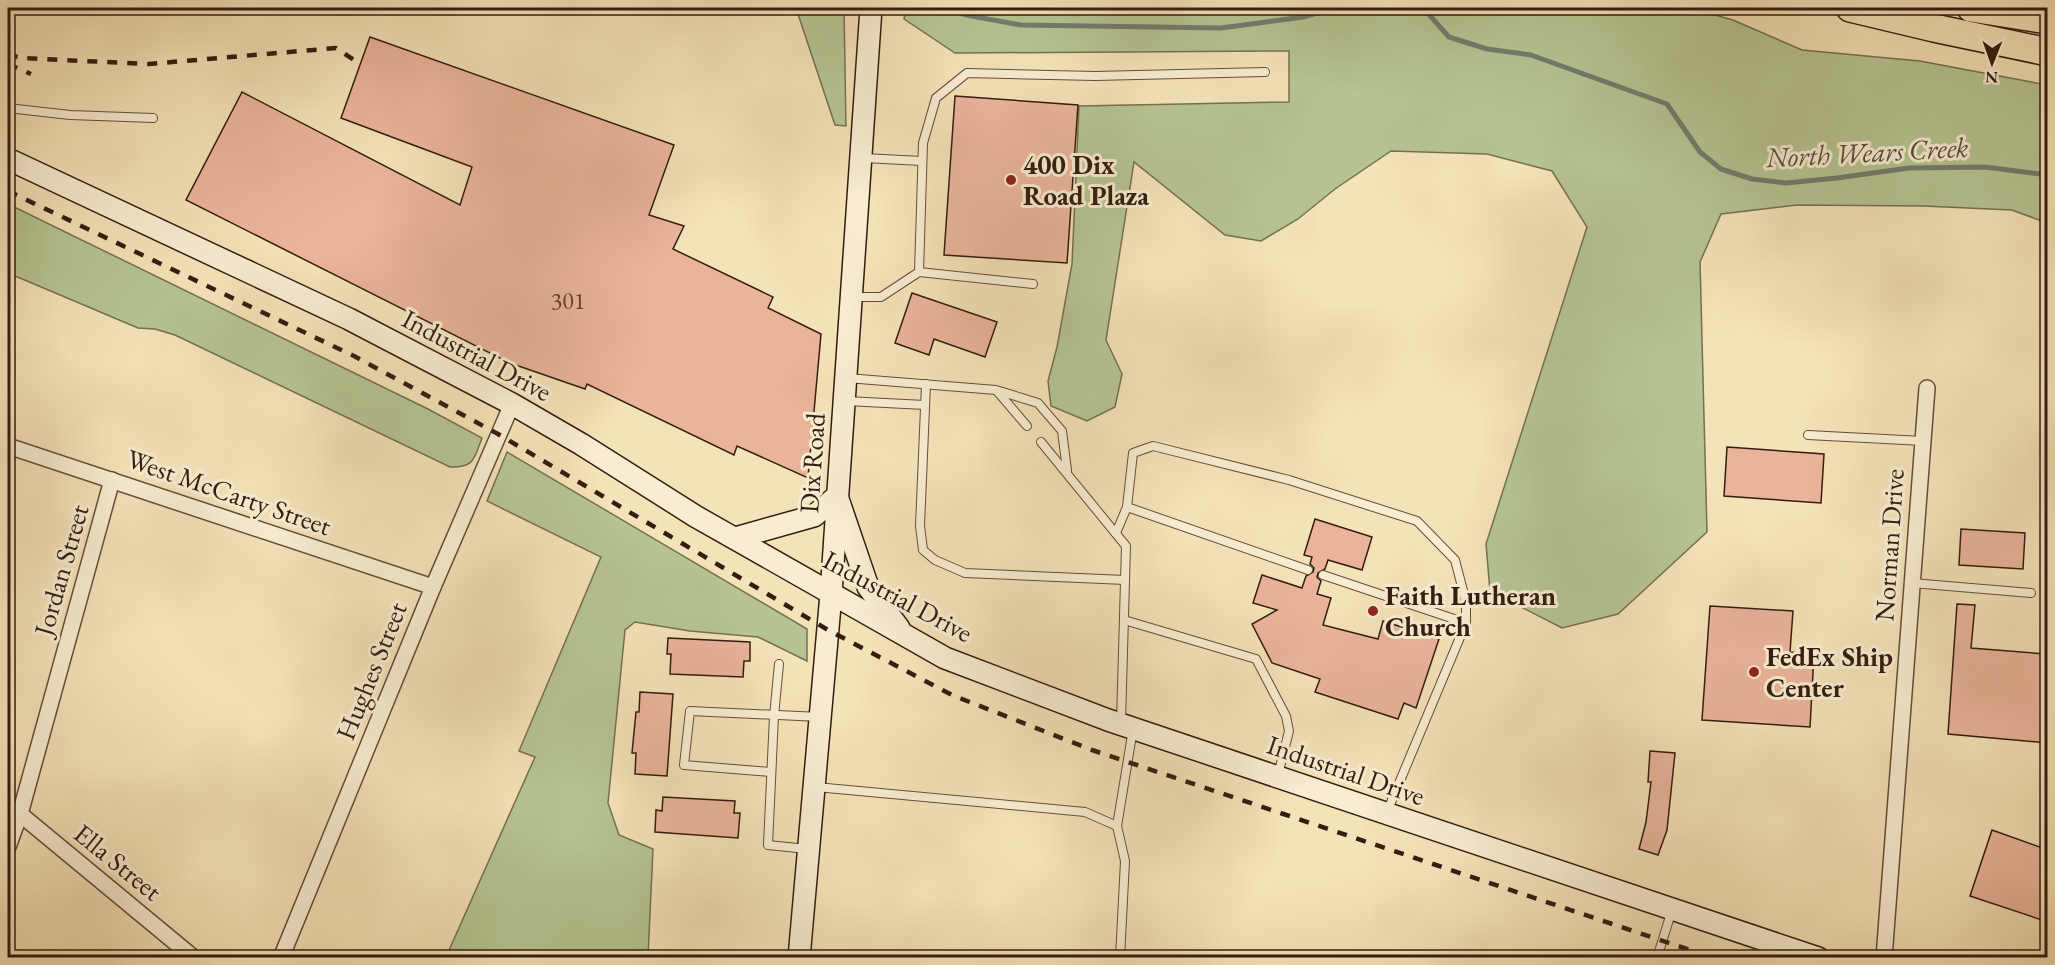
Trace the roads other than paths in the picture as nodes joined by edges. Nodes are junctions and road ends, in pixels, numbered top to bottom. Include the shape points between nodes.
1 (871, 8) edge
2 (1850, 8) edge
3 (1971, 8) edge
4 (2048, 20) edge
5 (2048, 52) edge
6 (1265, 72) dead end
7 (8, 108) edge
8 (153, 117) dead end
9 (861, 157) junction
10 (8, 159) edge
11 (922, 161) junction
12 (919, 272) junction
13 (1032, 284) dead end
14 (852, 297) junction
15 (846, 378) junction
16 (926, 384) junction
17 (1927, 388) dead end
18 (996, 390) junction
19 (845, 401) junction
20 (512, 404) junction
21 (925, 405) junction
22 (1028, 426) dead end
23 (1808, 435) dead end
24 (1923, 441) junction
25 (1041, 442) dead end
26 (8, 446) edge
27 (1067, 471) junction
28 (112, 480) junction
29 (837, 496) junction
30 (1127, 507) junction
31 (1116, 533) junction
32 (735, 538) junction
33 (1308, 570) dead end
34 (1323, 575) dead end
35 (1125, 580) junction
36 (1912, 583) junction
37 (433, 587) junction
38 (2031, 593) dead end
39 (831, 594) junction
40 (1124, 620) junction
41 (1466, 623) junction
42 (905, 635) junction
43 (779, 664) dead end
44 (774, 716) junction
45 (820, 717) junction
46 (1127, 726) junction
47 (771, 772) junction
48 (1278, 777) junction
49 (814, 787) junction
50 (14, 813) edge
51 (1386, 814) junction
52 (1117, 826) junction
53 (8, 847) edge
54 (809, 849) junction
55 (1673, 909) junction
56 (194, 957) edge
57 (281, 957) edge
58 (800, 957) edge
59 (1120, 957) edge
60 (1656, 957) edge
61 (1818, 957) edge
62 (1884, 957) edge

1 - 9 main road, Dix Road
2 - 5 highway
3 - 4 highway
6 - 11 lane via 1095,76 967,73 936,98
7 - 8 lane via 70,115
9 - 11 lane
9 - 14 main road, Dix Road
10 - 20 main road, Industrial Drive via 350,319
11 - 12 lane
12 - 13 lane
12 - 14 lane via 881,297
14 - 15 main road, Dix Road
15 - 16 lane
15 - 19 main road, Dix Road
16 - 18 lane
16 - 21 lane
17 - 24 street, Norman Drive
18 - 22 lane
18 - 27 lane via 1038,403 1062,431
19 - 21 lane
19 - 29 main road, Dix Road
20 - 32 main road, Industrial Drive
20 - 37 street, Hughes Street
21 - 35 lane via 920,526 923,550 935,560 965,573
23 - 24 lane
24 - 36 street, Norman Drive
25 - 27 lane
26 - 28 street, West McCarty Street
27 - 31 lane
28 - 37 street, West McCarty Street
28 - 50 street, Jordan Street
29 - 32 main road via 814,516
29 - 39 main road, Dix Road
29 - 42 main road via 868,587
30 - 31 lane
30 - 33 lane
30 - 41 lane via 1133,453 1153,446 1288,480 1417,521 1455,560 1466,602
31 - 35 lane via 1125,546
32 - 39 main road, Industrial Drive
34 - 41 lane
35 - 40 lane
36 - 38 lane
36 - 62 street, Norman Drive
37 - 57 street, Hughes Street
39 - 42 main road, Industrial Drive
39 - 45 main road, Dix Road
40 - 46 lane
40 - 48 lane via 1256,659 1286,716 1289,731
41 - 51 lane
42 - 46 main road, Industrial Drive via 945,658
43 - 44 lane
44 - 45 lane
44 - 47 lane
44 - 47 lane via 690,711 684,765
45 - 49 main road, Dix Road
46 - 48 main road, Industrial Drive
46 - 52 lane
47 - 54 lane via 768,845
48 - 51 main road, Industrial Drive
49 - 52 lane via 1085,812
49 - 54 main road, Dix Road
50 - 53 street, Jordan Street
50 - 56 street, Ella Street
51 - 55 main road, Industrial Drive
52 - 59 lane via 1125,861
54 - 58 main road, Dix Road
55 - 60 lane
55 - 61 main road, Industrial Drive

